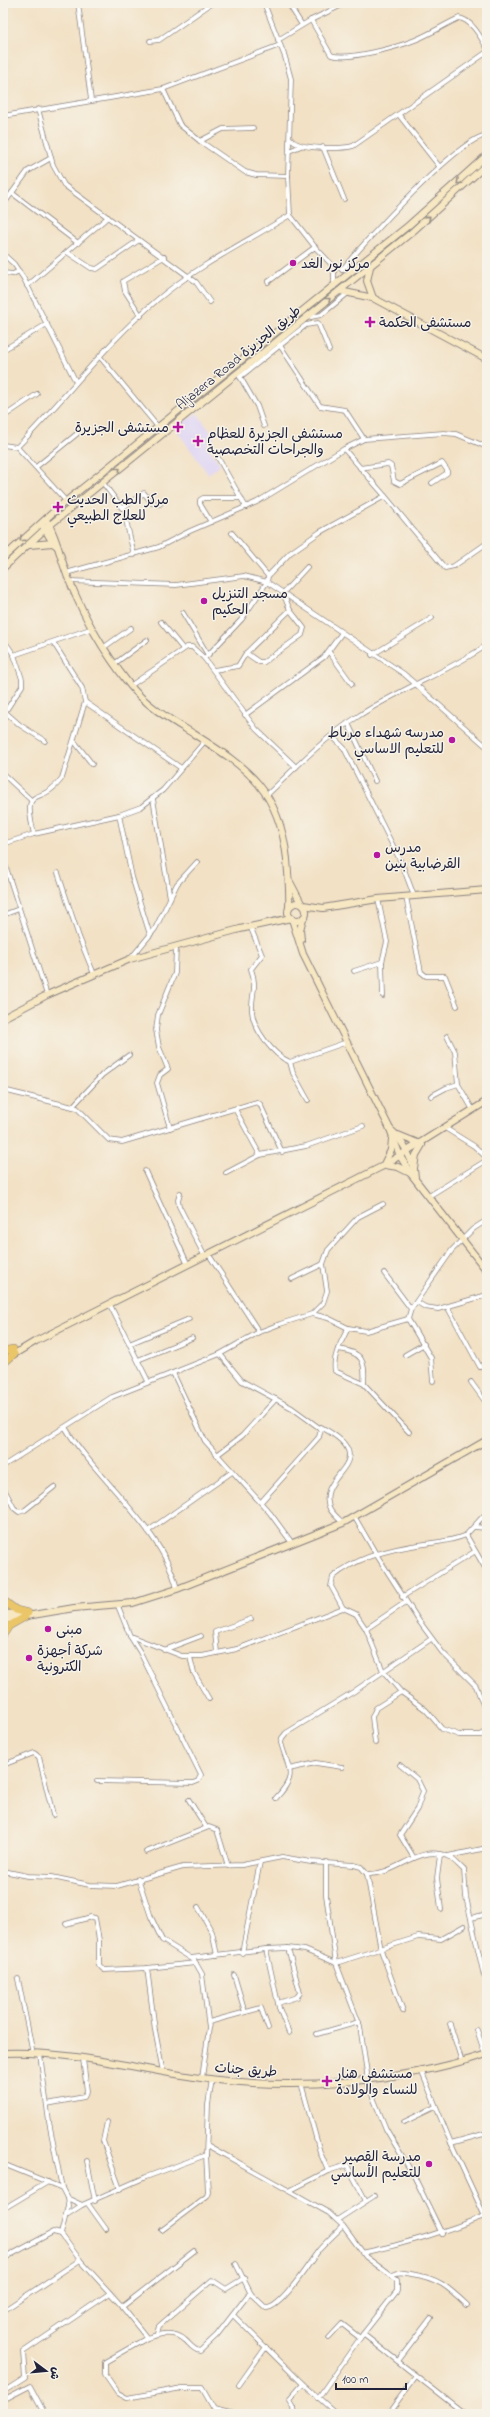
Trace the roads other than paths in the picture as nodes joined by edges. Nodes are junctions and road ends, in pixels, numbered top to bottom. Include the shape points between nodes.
1 (78, 3) edge
2 (212, 3) edge
3 (264, 3) edge
4 (288, 3) edge
5 (346, 3) edge
6 (311, 20) junction
7 (302, 25) junction
8 (150, 40) dead end
9 (279, 42) junction
10 (487, 48) edge
11 (487, 52) edge
12 (162, 89) junction
13 (91, 100) junction
14 (38, 109) junction
15 (399, 115) junction
16 (3, 116) edge
17 (253, 128) dead end
18 (487, 135) edge
19 (290, 137) junction
20 (200, 141) junction
21 (302, 145) junction
22 (323, 147) junction
23 (289, 151) junction
24 (487, 155) edge
25 (51, 158) junction
26 (487, 164) edge
27 (439, 166) junction
28 (288, 176) junction
29 (12, 193) junction
30 (344, 199) dead end
31 (3, 205) edge
32 (290, 215) junction
33 (108, 217) junction
34 (139, 240) junction
35 (78, 243) junction
36 (315, 247) junction
37 (67, 252) junction
38 (3, 254) edge
39 (164, 257) junction
40 (370, 266) junction
41 (334, 267) junction
42 (354, 269) junction
43 (342, 270) junction
44 (19, 271) junction
45 (3, 273) edge
46 (187, 277) junction
47 (268, 282) dead end
48 (27, 286) junction
49 (334, 287) junction
50 (340, 291) junction
51 (348, 293) junction
52 (374, 298) junction
53 (210, 302) dead end
54 (141, 316) junction
55 (305, 318) junction
56 (47, 324) junction
57 (301, 326) junction
58 (279, 343) junction
59 (3, 350) edge
60 (329, 350) dead end
61 (100, 357) junction
62 (487, 360) edge
63 (239, 375) junction
64 (76, 382) junction
65 (37, 394) dead end
66 (3, 417) edge
67 (264, 426) dead end
68 (158, 427) junction
69 (78, 433) dead end
70 (364, 438) junction
71 (3, 444) edge
72 (17, 447) junction
73 (487, 447) edge
74 (344, 449) junction
75 (216, 456) dead end
76 (36, 467) junction
77 (360, 468) junction
78 (103, 483) junction
79 (432, 483) dead end
80 (385, 496) junction
81 (241, 498) junction
82 (66, 501) junction
83 (160, 504) dead end
84 (246, 507) junction
85 (61, 516) junction
86 (43, 520) junction
87 (126, 520) dead end
88 (211, 522) junction
89 (47, 527) junction
90 (232, 533) dead end
91 (55, 537) junction
92 (487, 543) edge
93 (27, 545) junction
94 (55, 545) junction
95 (3, 547) edge
96 (8, 552) junction
97 (134, 555) junction
98 (3, 558) edge
99 (307, 567) dead end
100 (3, 568) edge
101 (66, 573) junction
102 (268, 576) junction
103 (69, 581) junction
104 (267, 582) junction
105 (283, 593) junction
106 (290, 610) junction
107 (183, 613) dead end
108 (432, 618) dead end
109 (161, 622) dead end
110 (90, 628) junction
111 (130, 628) dead end
112 (341, 634) junction
113 (3, 640) edge
114 (147, 640) dead end
115 (53, 642) junction
116 (487, 645) edge
117 (103, 648) junction
118 (183, 649) junction
119 (329, 652) junction
120 (246, 653) junction
121 (14, 655) junction
122 (208, 655) junction
123 (372, 655) junction
124 (204, 658) junction
125 (114, 664) junction
126 (214, 670) junction
127 (414, 683) junction
128 (352, 684) dead end
129 (130, 686) junction
130 (85, 702) junction
131 (4, 711) edge
132 (245, 715) junction
133 (348, 723) junction
134 (332, 736) junction
135 (45, 741) dead end
136 (74, 741) junction
137 (205, 741) junction
138 (487, 747) edge
139 (92, 764) dead end
140 (296, 767) junction
141 (181, 768) junction
142 (3, 774) edge
143 (376, 781) dead end
144 (268, 794) junction
145 (153, 799) junction
146 (31, 800) junction
147 (119, 815) junction
148 (34, 834) junction
149 (3, 844) edge
150 (3, 858) edge
151 (197, 862) dead end
152 (58, 873) dead end
153 (289, 878) junction
154 (487, 890) edge
155 (414, 896) junction
156 (406, 897) junction
157 (170, 898) junction
158 (378, 899) junction
159 (302, 904) junction
160 (289, 908) junction
161 (319, 908) junction
162 (19, 909) junction
163 (3, 915) edge
164 (305, 916) junction
165 (292, 919) junction
166 (271, 921) junction
167 (250, 926) junction
168 (150, 935) junction
169 (176, 946) junction
170 (303, 954) junction
171 (130, 959) junction
172 (382, 962) junction
173 (354, 971) dead end
174 (94, 974) junction
175 (47, 995) junction
176 (383, 996) dead end
177 (456, 1006) dead end
178 (3, 1018) edge
179 (447, 1036) dead end
180 (347, 1042) junction
181 (129, 1055) dead end
182 (290, 1062) junction
183 (458, 1084) junction
184 (3, 1090) edge
185 (431, 1096) dead end
186 (308, 1100) dead end
187 (487, 1101) edge
188 (73, 1106) junction
189 (235, 1109) junction
190 (473, 1110) junction
191 (363, 1126) dead end
192 (170, 1128) junction
193 (445, 1128) junction
194 (394, 1136) junction
195 (422, 1143) junction
196 (282, 1152) junction
197 (406, 1152) junction
198 (260, 1155) junction
199 (400, 1156) junction
200 (487, 1159) edge
201 (384, 1166) junction
202 (145, 1171) dead end
203 (226, 1173) dead end
204 (414, 1174) junction
205 (180, 1193) dead end
206 (429, 1196) junction
207 (383, 1204) dead end
208 (487, 1220) edge
209 (462, 1239) junction
210 (207, 1256) junction
211 (323, 1264) junction
212 (189, 1266) junction
213 (487, 1271) edge
214 (384, 1273) dead end
215 (292, 1279) dead end
216 (487, 1295) edge
217 (417, 1302) junction
218 (110, 1305) junction
219 (448, 1308) junction
220 (411, 1309) junction
221 (312, 1314) junction
222 (408, 1318) junction
223 (189, 1319) dead end
224 (348, 1328) junction
225 (259, 1332) junction
226 (192, 1338) dead end
227 (129, 1344) junction
228 (424, 1344) junction
229 (338, 1348) junction
230 (3, 1352) edge
231 (14, 1352) junction
232 (220, 1354) junction
233 (405, 1355) dead end
234 (3, 1360) edge
235 (138, 1360) junction
236 (3, 1364) edge
237 (480, 1367) dead end
238 (173, 1373) junction
239 (148, 1381) junction
240 (433, 1381) dead end
241 (471, 1382) dead end
242 (364, 1384) junction
243 (276, 1399) junction
244 (487, 1404) edge
245 (319, 1426) junction
246 (65, 1427) junction
247 (409, 1432) dead end
248 (487, 1440) edge
249 (217, 1456) junction
250 (3, 1466) edge
251 (232, 1472) junction
252 (3, 1487) edge
253 (54, 1487) dead end
254 (261, 1502) junction
255 (487, 1512) edge
256 (354, 1516) junction
257 (343, 1522) junction
258 (474, 1527) junction
259 (487, 1528) edge
260 (148, 1531) junction
261 (466, 1535) junction
262 (292, 1543) junction
263 (474, 1552) junction
264 (376, 1554) junction
265 (487, 1572) edge
266 (177, 1589) junction
267 (402, 1597) junction
268 (3, 1600) edge
269 (406, 1602) junction
270 (118, 1606) junction
271 (343, 1608) junction
272 (3, 1614) edge
273 (26, 1615) junction
274 (251, 1618) dead end
275 (3, 1620) edge
276 (366, 1630) junction
277 (3, 1634) edge
278 (130, 1636) junction
279 (201, 1636) dead end
280 (431, 1639) junction
281 (164, 1650) junction
282 (217, 1653) junction
283 (190, 1657) junction
284 (383, 1671) junction
285 (401, 1692) junction
286 (209, 1699) dead end
287 (487, 1715) edge
288 (487, 1731) edge
289 (375, 1743) dead end
290 (3, 1765) edge
291 (400, 1765) dead end
292 (342, 1767) dead end
293 (289, 1769) junction
294 (97, 1781) dead end
295 (276, 1798) dead end
296 (189, 1800) dead end
297 (53, 1815) dead end
298 (206, 1827) junction
299 (487, 1848) edge
300 (146, 1852) dead end
301 (440, 1855) junction
302 (448, 1856) junction
303 (414, 1858) junction
304 (260, 1862) junction
305 (326, 1862) junction
306 (228, 1866) junction
307 (3, 1871) edge
308 (367, 1874) junction
309 (138, 1878) junction
310 (198, 1907) dead end
311 (441, 1909) dead end
312 (487, 1914) edge
313 (471, 1918) junction
314 (66, 1924) dead end
315 (464, 1926) dead end
316 (288, 1948) junction
317 (266, 1949) junction
318 (381, 1950) junction
319 (242, 1952) junction
320 (217, 1955) junction
321 (191, 1958) junction
322 (196, 1963) junction
323 (336, 1963) junction
324 (147, 1968) junction
325 (234, 1975) dead end
326 (484, 1976) dead end
327 (18, 1979) dead end
328 (278, 2003) junction
329 (403, 2011) dead end
330 (245, 2012) junction
331 (209, 2022) junction
332 (359, 2022) junction
333 (450, 2024) dead end
334 (268, 2028) dead end
335 (477, 2030) dead end
336 (289, 2033) dead end
337 (317, 2034) dead end
338 (3, 2054) edge
339 (32, 2054) junction
340 (40, 2054) junction
341 (486, 2054) edge
342 (83, 2059) junction
343 (462, 2062) junction
344 (421, 2070) junction
345 (163, 2072) junction
346 (202, 2078) junction
347 (212, 2079) junction
348 (366, 2080) junction
349 (301, 2083) junction
350 (47, 2104) junction
351 (435, 2107) junction
352 (107, 2122) dead end
353 (404, 2122) dead end
354 (487, 2133) edge
355 (451, 2143) junction
356 (207, 2145) junction
357 (206, 2155) junction
358 (87, 2161) dead end
359 (3, 2164) edge
360 (328, 2171) junction
361 (48, 2182) junction
362 (62, 2188) junction
363 (120, 2189) junction
364 (291, 2190) junction
365 (374, 2196) dead end
366 (67, 2198) junction
367 (95, 2201) junction
368 (366, 2201) junction
369 (88, 2204) junction
370 (82, 2205) junction
371 (3, 2209) edge
372 (68, 2214) junction
373 (486, 2215) edge
374 (337, 2220) junction
375 (487, 2221) edge
376 (343, 2226) junction
377 (106, 2229) dead end
378 (162, 2230) dead end
379 (61, 2234) junction
380 (442, 2234) junction
381 (194, 2252) dead end
382 (362, 2252) junction
383 (3, 2259) edge
384 (80, 2260) junction
385 (236, 2264) dead end
386 (393, 2275) junction
387 (244, 2278) junction
388 (110, 2293) junction
389 (251, 2294) junction
390 (467, 2305) dead end
391 (122, 2307) junction
392 (3, 2311) edge
393 (233, 2315) junction
394 (431, 2318) dead end
395 (157, 2334) junction
396 (362, 2336) junction
397 (147, 2338) junction
398 (329, 2338) dead end
399 (266, 2347) junction
400 (398, 2361) junction
401 (416, 2376) junction
402 (303, 2384) junction
403 (240, 2385) dead end
404 (3, 2392) edge
405 (318, 2398) junction
406 (3, 2400) edge
407 (45, 2414) edge
408 (234, 2414) edge
409 (294, 2414) edge
410 (338, 2414) edge
411 (388, 2414) edge
412 (466, 2414) edge

1 - 13 street
2 - 8 street via 159,40
3 - 9 street
4 - 7 street
5 - 6 street
6 - 7 street
6 - 10 street via 328,51 337,57 348,57 407,43 459,18 464,18
7 - 9 street
9 - 12 street
9 - 19 street via 291,79
11 - 15 street
12 - 13 street
12 - 20 street via 180,125
13 - 14 street
14 - 16 street
14 - 25 street
15 - 22 street via 353,146
15 - 27 street
17 - 20 street via 223,129
18 - 27 street via 474,138
19 - 21 street via 293,143
19 - 23 street
20 - 28 street via 245,172
21 - 22 street
21 - 23 street
22 - 30 street
23 - 28 street
24 -> 42 street, Aljazera Road طريق الجزيزة via 409,225
25 - 29 street via 28,172
25 - 33 street via 64,185
40 -> 26 street, Aljazera Road طريق الجزيزة via 445,204
27 - 43 street via 363,244
28 - 32 street
29 - 31 street
29 - 35 street
32 - 36 street
32 - 46 street
33 - 34 street
33 - 35 street
34 - 37 street via 97,269 91,268
34 - 39 street
35 - 37 street
36 - 41 street
36 - 47 street
37 - 48 street
38 - 44 street
39 - 46 street
39 - 54 street via 124,282 125,291
40 - 50 street, Aljazera Road طريق الجزيزة
40 - 52 street via 367,281
41 - 43 street
41 - 49 street
42 - 43 street
42 - 49 street, Aljazera Road طريق الجزيزة
44 - 45 street via 13,274
44 - 48 street
46 - 53 street via 196,282
46 - 54 street
48 - 56 street
49 - 68 street, Aljazera Road طريق الجزيزة
50 - 51 street
55 -> 50 street, Aljazera Road طريق الجزيزة
51 - 52 street
51 - 55 street via 321,314
52 - 62 street
54 - 61 street
55 - 57 street, Aljazera Road طريق الجزيزة
56 - 59 street
56 - 64 street
57 - 58 street, Aljazera Road طريق الجزيزة
57 - 60 street via 318,323
58 - 63 street, Aljazera Road طريق الجزيزة
58 - 70 street via 320,406 344,410
61 - 64 street
61 - 68 street
63 - 67 street via 257,406
78 -> 63 street, Aljazera Road طريق الجزيزة
64 - 72 street
65 - 66 street
68 - 82 street, Aljazera Road طريق الجزيزة
69 - 76 street
70 - 73 street via 456,434
70 - 74 street
71 - 72 street
72 - 76 street
74 - 77 street
74 - 84 street
75 - 81 street
76 - 82 street
77 - 79 street via 388,464 391,466 394,481 400,484 442,463 447,473
77 - 80 street
78 - 83 street via 122,508 144,493 152,503
78 - 85 street, Aljazera Road طريق الجزيزة
80 - 92 street via 444,568 454,566
80 - 102 street via 320,532 290,553
81 - 84 street
81 - 88 street via 200,500
82 - 86 street, Aljazera Road طريق الجزيزة
84 - 88 street
85 - 89 street, Aljazera Road طريق الجزيزة
85 - 91 street
86 - 89 street
86 -> 96 street, Aljazera Road طريق الجزيزة
87 - 97 street
88 - 97 street via 159,548
89 - 91 street
89 - 93 street, Aljazera Road طريق الجزيزة
89 - 94 street
90 - 102 street
91 - 94 street
93 - 94 street
93 - 100 street, Aljazera Road طريق الجزيزة
94 - 101 street
95 - 96 street
96 - 98 street, Aljazera Road طريق الجزيزة
97 - 101 street
99 - 105 street
101 - 103 street
102 - 104 street
103 - 104 street via 176,585 244,576
103 - 110 street
104 - 105 street
104 - 122 street via 242,619
105 - 106 street
105 - 112 street
106 - 120 street
106 - 120 street via 304,628 302,635 264,662 259,662
107 - 122 street
108 - 123 street
109 - 118 street
110 - 115 street
110 - 117 street
111 - 117 street
112 - 119 street
112 - 123 street
113 - 121 street
114 - 125 street
115 - 121 street
115 - 130 street via 82,688
116 - 127 street via 463,661
117 - 125 street
118 - 124 street via 192,647
118 - 129 street
119 - 128 street
119 - 132 street
120 - 126 street via 234,668
121 - 131 street via 22,686
122 - 124 street
123 - 127 street
124 - 126 street
125 - 129 street
126 - 132 street
127 - 133 street
127 - 138 street
129 - 137 street via 158,711
130 - 136 street
130 - 141 street
131 - 135 street
132 - 140 street
133 - 134 street
133 - 143 street
134 - 140 street
134 - 155 street via 344,748 402,864
136 - 139 street
136 - 146 street via 58,784
137 - 141 street
137 - 144 street via 244,768
140 - 144 street
141 - 145 street
142 - 146 street
144 - 153 street via 282,825
145 - 147 street via 141,807
145 - 157 street
146 - 148 street via 28,807
147 - 148 street
147 - 168 street via 132,877
148 - 149 street
150 - 162 street
151 - 157 street via 177,884
152 - 174 street
153 - 159 street
153 - 160 street
154 - 155 street
155 - 156 street
156 - 158 street
156 - 177 street via 421,972 426,976 445,976
157 - 168 street
158 - 161 street
158 - 172 street via 386,932
159 - 160 street via 295,903
159 - 161 street
159 - 164 street
160 - 165 street
160 - 166 street
161 - 164 street
162 - 163 street
162 - 175 street
164 - 165 street via 298,921
164 - 170 street via 300,930
165 - 166 street
165 - 170 street
166 - 167 street
167 - 169 street
167 - 182 street via 262,955 251,969 256,982 252,1011 256,1028 277,1053
168 - 171 street
169 - 171 street
169 - 192 street via 175,973 158,1015 156,1030 159,1047 168,1069 160,1075 157,1083
170 - 180 street
171 - 174 street
172 - 173 street
172 - 176 street
174 - 175 street
175 - 178 street
179 - 183 street via 455,1052
180 - 182 street
180 - 194 street
181 - 188 street via 102,1075
182 - 186 street via 299,1086
183 - 185 street
183 - 190 street
184 - 188 street
187 - 190 street
188 - 192 street via 84,1112 110,1140 114,1141 122,1142
189 - 192 street
189 - 196 street via 254,1102 260,1104
189 - 198 street
190 - 193 street
191 - 196 street
193 - 195 street
193 - 200 street via 474,1146
194 - 195 street
194 - 197 street
194 - 199 street
194 - 201 street
195 - 197 street
195 - 204 street via 416,1155
196 - 198 street
197 - 199 street
197 - 204 street
198 - 203 street
199 - 201 street
199 - 204 street
200 - 206 street
201 - 204 street via 401,1168
201 - 210 street
202 - 212 street
204 - 206 street
205 - 210 street via 179,1206
206 - 209 street
207 - 211 street via 358,1217 328,1250
208 - 209 street
209 - 213 street
209 - 217 street
210 - 212 street
210 - 225 street
211 - 215 street
211 - 221 street via 327,1291 323,1303
212 - 218 street
214 - 220 street
216 - 219 street
217 - 219 street via 432,1309
217 - 220 street
218 - 227 street
218 - 231 street
219 - 237 street
220 - 222 street
221 - 224 street via 328,1318
221 - 225 street
222 - 224 street via 366,1331
222 - 228 street
223 - 227 street
224 - 229 street
225 - 232 street
226 - 235 street
227 - 235 street
228 - 233 street
228 - 240 street via 431,1358
229 - 242 street via 357,1353 363,1362
229 - 242 street via 335,1371
230 - 231 main road
231 - 234 street
231 - 236 main road
232 - 238 street
232 - 243 street via 242,1381
235 - 239 street
238 - 239 street
238 - 249 street via 205,1441
239 - 246 street via 112,1397
241 - 244 street
242 - 247 street
243 - 245 street
243 - 249 street via 242,1436
245 - 254 street via 319,1437
245 - 257 street via 338,1436 347,1446 350,1457 334,1480 328,1498 330,1509
246 - 250 street
246 - 260 street via 77,1446
248 - 256 street
249 - 251 street
251 - 254 street
251 - 260 street
252 - 253 street via 14,1508 19,1512
254 - 262 street
255 - 258 street
256 - 257 street
256 - 264 street
257 - 262 street
258 - 259 street
258 - 261 street
260 - 266 street via 172,1570
261 - 263 street
261 - 264 street via 448,1542
262 - 266 street
263 - 265 street
263 - 267 street
264 - 267 street
264 - 271 street via 333,1577 331,1586
266 - 270 street
267 - 269 street
268 - 273 main road
269 - 276 street
269 - 280 street
270 - 273 street via 74,1608
270 - 278 street
271 - 276 street via 356,1614
271 - 282 street via 237,1649
272 - 273 street
273 - 275 street
273 - 277 main road via 9,1626
274 - 282 street via 215,1632
276 - 284 street
278 - 281 street
278 - 294 street via 201,1776 193,1783
279 - 281 street
280 - 284 street
280 - 287 street via 476,1686
281 - 283 street
282 - 283 street
283 - 286 street via 194,1673
284 - 285 street
284 - 293 street via 286,1733 281,1743
285 - 288 street via 426,1710 442,1729 459,1735 481,1735
285 - 289 street via 376,1708 372,1718
290 - 297 street via 34,1753 39,1757
291 - 303 street via 417,1779 423,1791 416,1809 400,1835
292 - 293 street via 316,1763
293 - 295 street via 291,1778 288,1786
296 - 298 street
298 - 300 street
298 - 306 street via 217,1830
299 - 302 street
301 - 302 street
301 - 303 street via 421,1854
301 - 311 street via 437,1878
302 - 313 street via 464,1870
303 - 308 street via 384,1874
304 - 305 street via 282,1857
304 - 306 street
304 - 319 street
305 - 308 street via 361,1867
305 - 323 street via 326,1895
306 - 309 street via 197,1865
307 - 309 street via 28,1876 52,1876 103,1886 118,1886
308 - 318 street
309 - 321 street via 157,1932 169,1945
310 - 320 street via 212,1932
312 - 313 street
313 - 326 street
314 - 324 street via 95,1918 99,1940 98,1961 102,1969
315 - 318 street via 441,1940 422,1936
316 - 317 street
316 - 323 street via 304,1950
316 - 328 street via 300,1993 297,1997
317 - 319 street
317 - 328 street
318 - 323 street
318 - 329 street
319 - 320 street
320 - 321 street
321 - 322 street
322 - 324 street
322 - 331 street via 203,1979
323 - 332 street
324 - 345 street
325 - 330 street
327 - 339 street
328 - 336 street
330 - 331 street
330 - 334 street via 262,2009
331 - 346 street via 208,2049
332 - 337 street
332 - 348 street
333 - 343 street
335 - 341 street
338 - 339 street, طريق جنات
339 - 340 street, طريق جنات
340 - 342 street, طريق جنات
340 - 350 street
341 - 343 street, طريق جنات
342 - 345 street, طريق جنات
342 - 350 street via 87,2091 84,2097
343 - 344 street, طريق جنات
344 - 348 street, طريق جنات
344 - 351 street
345 - 346 street, طريق جنات
346 - 347 street, طريق جنات
347 - 349 street, طريق جنات via 273,2084
347 - 356 street via 208,2105
348 - 349 street, طريق جنات
348 - 380 street via 386,2129 414,2176
349 - 360 street via 320,2152
350 - 362 street
351 - 353 street
351 - 355 street
352 - 363 street via 103,2141
354 - 355 street
355 - 373 street
356 - 357 street
356 - 364 street
357 - 363 street
357 - 378 street via 209,2188 207,2196
358 - 367 street
359 - 361 street
360 - 364 street
360 - 368 street via 348,2165
361 - 362 street
361 - 371 street
362 - 366 street
363 - 367 street
364 - 374 street via 315,2203
365 - 368 street
366 - 370 street
366 - 372 street
367 - 369 street
368 - 374 street
369 - 370 street
369 - 377 street
370 - 372 street
372 - 379 street
373 - 375 street
373 - 380 street
374 - 376 street
376 - 382 street
376 - 389 street via 319,2250 304,2272 275,2305 266,2308
379 - 383 street via 53,2232
379 - 384 street
380 - 382 street via 399,2246
381 - 391 street
382 - 386 street via 374,2264
384 - 388 street
384 - 392 street
385 - 387 street
386 - 390 street via 401,2272 433,2278 449,2288
386 - 396 street via 398,2282 397,2291
387 - 389 street
387 - 395 street via 226,2289 212,2280 159,2326
388 - 391 street
388 - 404 street via 24,2352 25,2378
389 - 393 street
391 - 397 street
393 - 395 street via 200,2351 193,2349 179,2336
393 - 399 street
394 - 400 street
395 - 397 street
396 - 398 street via 340,2324
396 - 400 street
396 - 405 street
397 - 408 street via 106,2362 105,2374 118,2392 127,2398 182,2388 202,2388 214,2408
399 - 402 street
399 - 403 street
400 - 401 street
401 - 411 street
401 - 412 street
402 - 405 street
402 - 409 street via 289,2400
405 - 410 street
406 - 407 street via 30,2386

